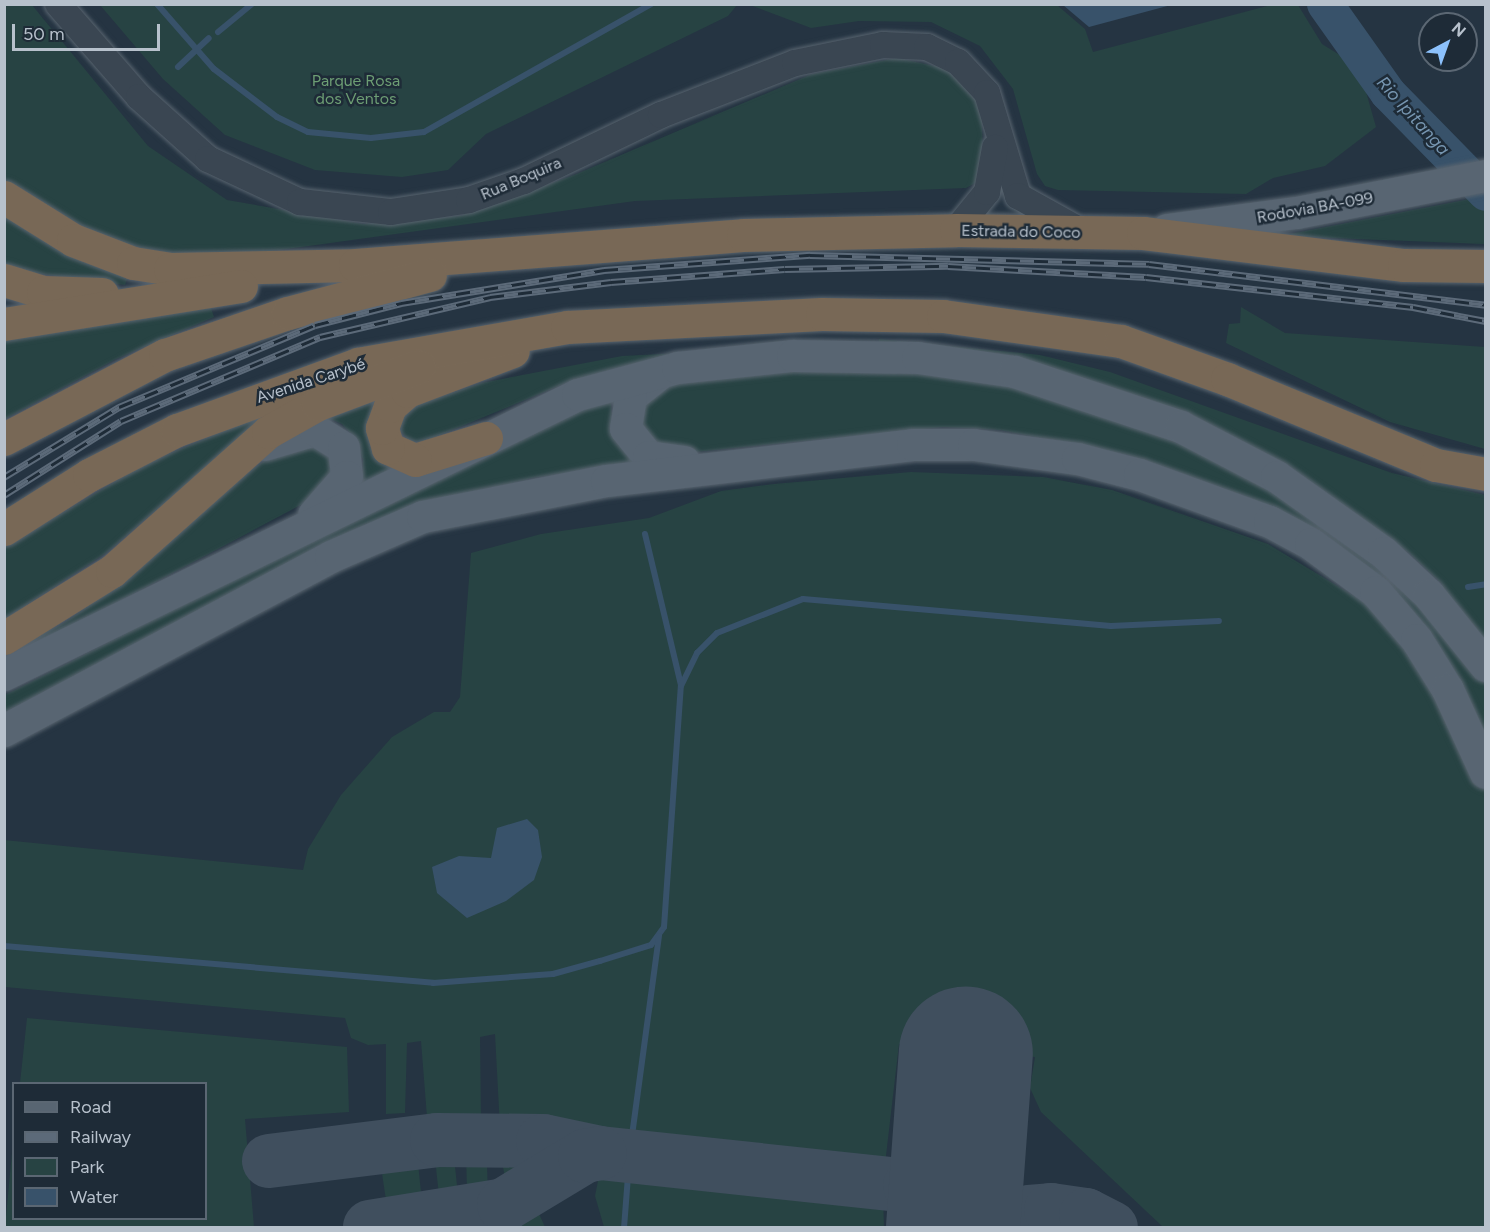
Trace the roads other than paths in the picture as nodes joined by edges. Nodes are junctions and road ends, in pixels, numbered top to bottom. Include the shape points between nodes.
1 (58, 4) edge
2 (997, 127) junction
3 (1485, 176) edge
4 (4, 197) edge
5 (956, 230) junction
6 (1085, 233) junction
7 (1143, 233) junction
8 (555, 251) junction
9 (355, 265) junction
10 (1485, 266) edge
11 (4, 280) edge
12 (212, 291) junction
13 (646, 323) junction
14 (4, 324) edge
15 (490, 338) junction
16 (678, 368) junction
17 (486, 438) junction
18 (4, 439) edge
19 (725, 466) junction
20 (1485, 474) edge
21 (216, 477) junction
22 (4, 529) edge
23 (283, 540) junction
24 (4, 638) edge
25 (1485, 666) edge
26 (4, 675) edge
27 (4, 731) edge
28 (1485, 773) edge

1 - 2 street, Rua Boquira via 139,97 208,159 275,193 323,207 391,212 469,200 795,63 883,45 927,47 958,62 987,93
2 - 5 street, Rua Boquira via 991,183
2 - 6 street, Rua Boquira via 1018,196
3 - 7 main road, Rodovia BA-099 via 1297,213
4 - 9 highway via 73,240 133,263 202,270
5 - 6 highway, Estrada do Coco
5 - 8 highway, Estrada do Coco via 754,235
6 - 7 highway, Estrada do Coco
7 - 10 highway, Estrada do Coco via 1404,265
8 - 9 highway
8 - 18 highway via 359,292 187,347
9 - 12 highway
11 - 12 highway via 70,294
12 - 14 highway
13 - 15 highway, Avenida Carybé
13 - 17 highway via 562,338 468,366 397,397 382,428 388,448 415,460
13 - 20 highway via 882,313 1082,333 1168,356 1436,465
15 - 21 highway via 291,417
15 - 22 highway, Avenida Carybé via 358,364 219,412 89,475
16 - 17 main road via 607,384
16 - 19 main road via 644,382 631,397 624,419 630,440 660,460
16 - 25 main road via 793,356 918,358 1015,372 1122,405 1229,450 1326,509 1429,595
17 - 23 main road
19 - 27 main road via 530,492 423,518 331,557
19 - 28 main road via 913,445 1015,448 1140,475 1270,522 1347,568 1403,622 1448,690
21 - 23 main road via 288,435 315,430 336,438 348,458 342,487
21 - 24 highway via 112,570
23 - 26 main road

